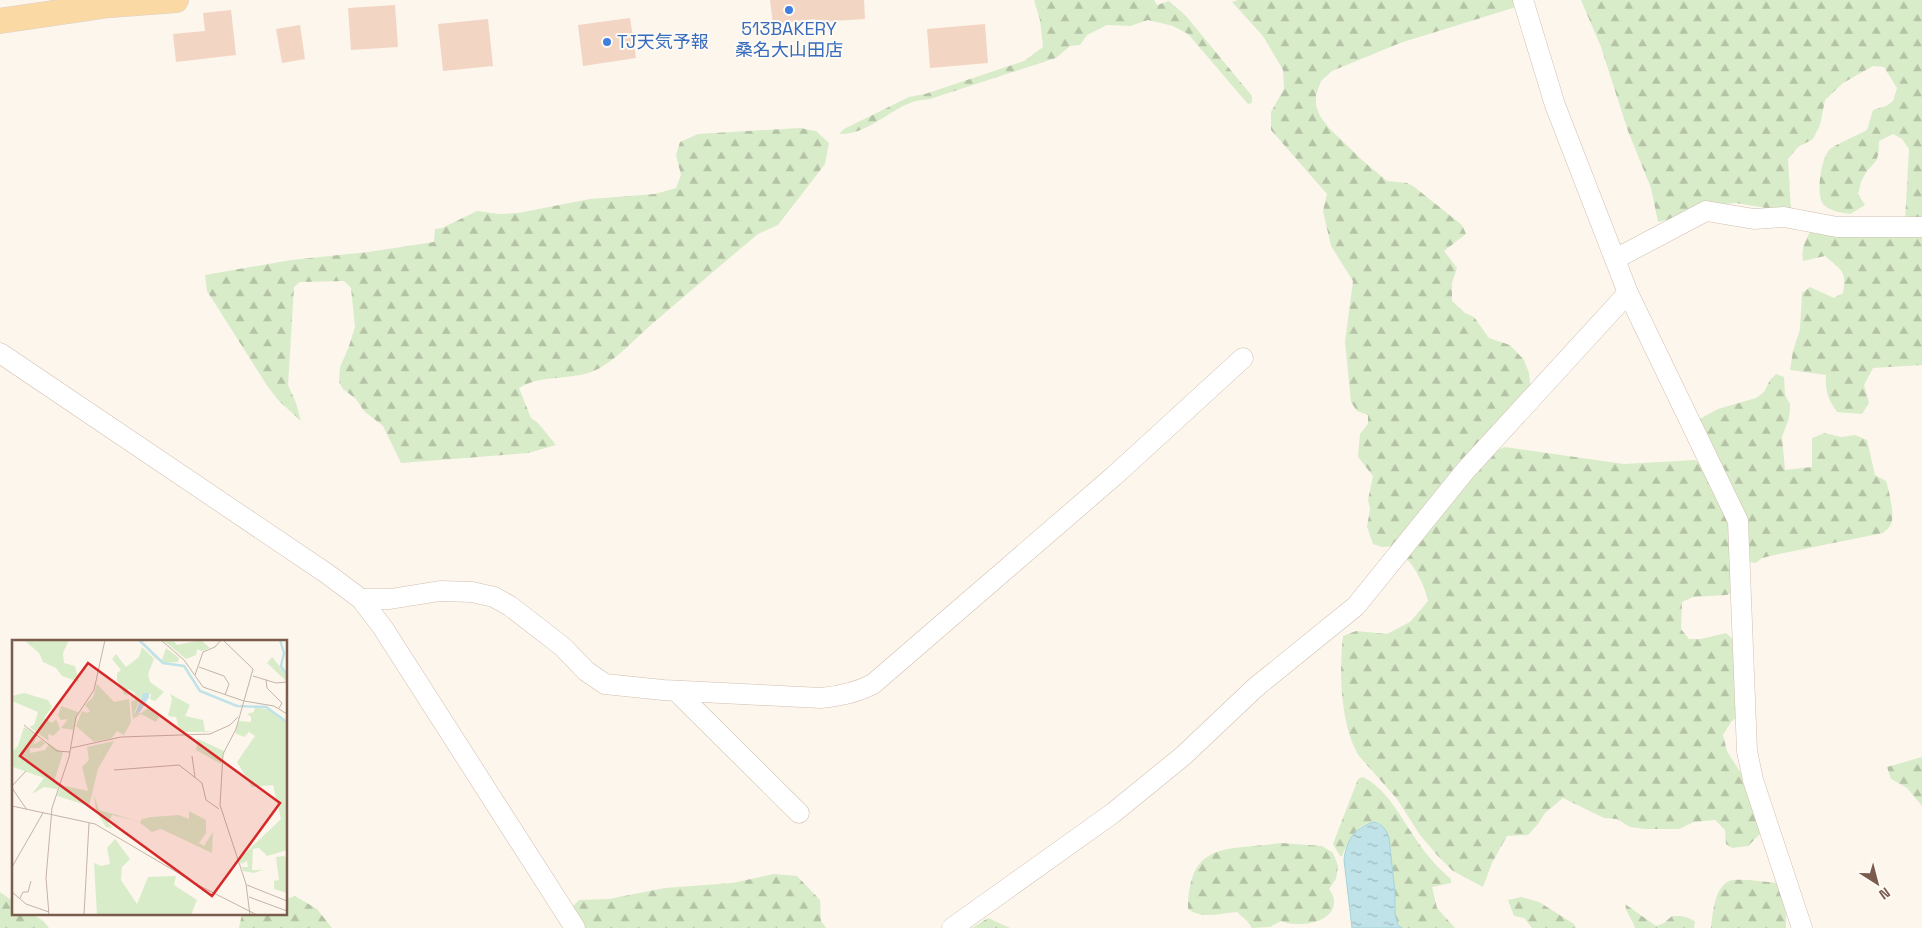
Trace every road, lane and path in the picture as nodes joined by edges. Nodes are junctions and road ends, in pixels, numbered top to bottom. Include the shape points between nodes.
1 (176, 0) edge
2 (1523, 0) edge
3 (0, 21) edge
4 (1922, 227) edge
5 (1615, 259) junction
6 (1628, 293) junction
7 (0, 353) edge
8 (1243, 358) dead end
9 (360, 599) junction
10 (676, 691) junction
11 (799, 814) dead end
12 (575, 928) edge
13 (952, 928) edge
14 (1802, 928) edge

1 - 3 main road via 109,5
2 - 5 street via 1555,105
4 - 5 street via 1837,227 1784,218 1754,219 1706,211
5 - 6 street
6 - 13 street via 1466,471 1356,606 1256,687 1183,756 1113,813
6 - 14 street via 1738,521 1747,751 1753,780
7 - 9 street
8 - 10 street via 1107,482 873,684 858,692 821,698
9 - 10 street via 390,600 440,591 472,592 494,598 510,606 605,684
9 - 12 street via 383,628
10 - 11 street

